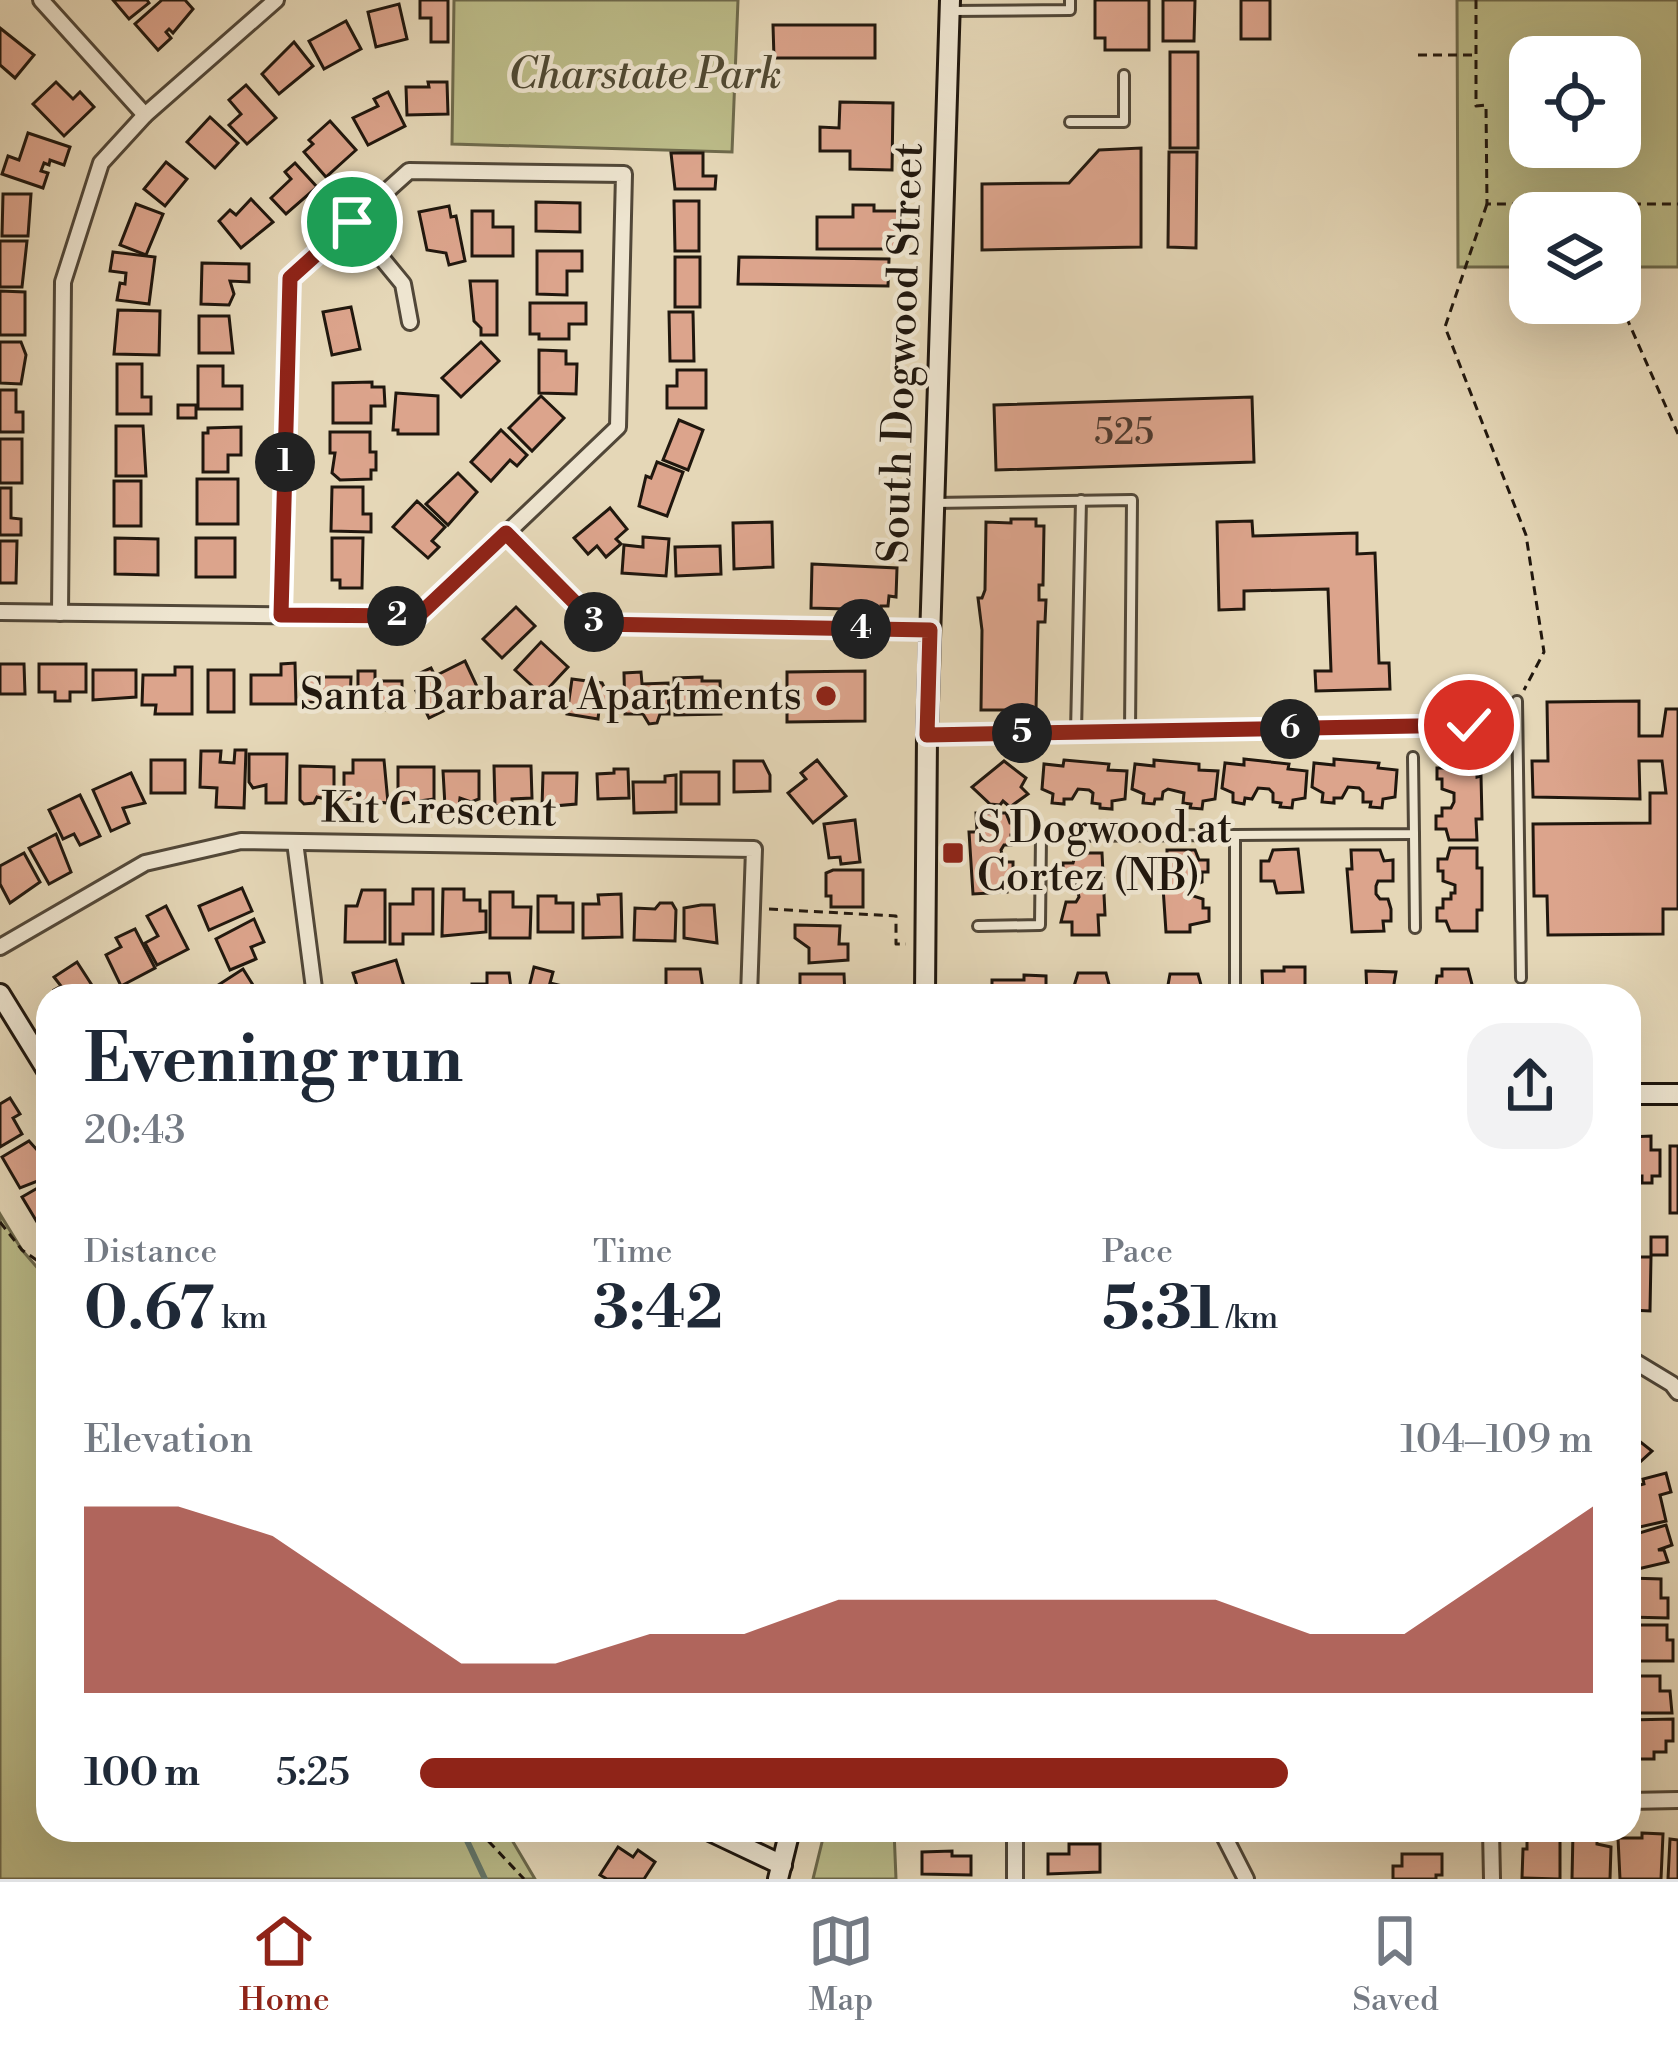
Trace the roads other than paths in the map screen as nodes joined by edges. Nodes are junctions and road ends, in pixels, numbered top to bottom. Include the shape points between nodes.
1 (41, 0) edge
2 (276, 0) edge
3 (1070, 0) edge
4 (950, 5) edge
5 (1124, 75) dead end
6 (145, 115) junction
7 (1070, 122) dead end
8 (352, 222) junction
9 (410, 322) dead end
10 (1081, 500) junction
11 (933, 503) junction
12 (506, 533) junction
13 (0, 612) edge
14 (60, 613) junction
15 (281, 615) junction
16 (930, 630) junction
17 (1517, 701) road end
18 (1469, 725) dead end
19 (1130, 731) junction
20 (1076, 732) junction
21 (927, 735) junction
22 (1413, 758) dead end
23 (1414, 834) junction
24 (1235, 835) junction
25 (295, 842) junction
26 (978, 926) dead end
27 (1415, 928) dead end
28 (0, 946) edge
29 (1521, 978) dead end
30 (313, 984) edge
31 (749, 984) edge
32 (926, 984) edge
33 (1235, 984) edge
34 (0, 994) edge
35 (36, 1052) edge
36 (1641, 1094) edge
37 (1678, 1094) edge
38 (1641, 1365) edge
39 (1676, 1385) edge
40 (1641, 1801) edge
41 (1678, 1801) edge
42 (728, 1842) edge
43 (787, 1842) edge
44 (1016, 1842) edge
45 (1228, 1842) edge
46 (1491, 1842) edge
47 (780, 1872) edge
48 (1015, 1879) edge
49 (1246, 1879) edge
50 (1492, 1879) edge

1 - 6 street
2 - 6 street
3 - 4 lane via 1070,10
4 - 11 main road, South Dogwood Street
5 - 7 lane via 1124,122
6 - 14 street via 101,163 63,282
8 - 9 street via 403,284
8 - 12 street via 410,171 624,174 618,427
8 - 15 street via 290,278
10 - 11 lane
10 - 19 lane via 1132,500
10 - 20 lane
11 - 16 main road, South Dogwood Street
12 - 15 street via 418,616
12 - 16 street via 596,624
13 - 14 street
14 - 15 street
16 - 21 main road, South Dogwood Street
17 - 29 lane
18 - 19 lane
19 - 20 lane
20 - 21 lane
21 - 32 main road, South Dogwood Street
22 - 23 lane
23 - 24 lane
23 - 27 lane
24 - 26 lane via 1041,836 1040,925
24 - 33 lane
25 - 28 street, Kit Crescent via 241,841 145,863
25 - 30 street
25 - 31 street, Kit Crescent via 754,849
34 - 35 main road
36 - 37 main road
38 - 39 street
40 - 41 street
42 - 47 main road
43 - 47 main road
44 - 48 street
45 - 49 street
46 - 50 street

